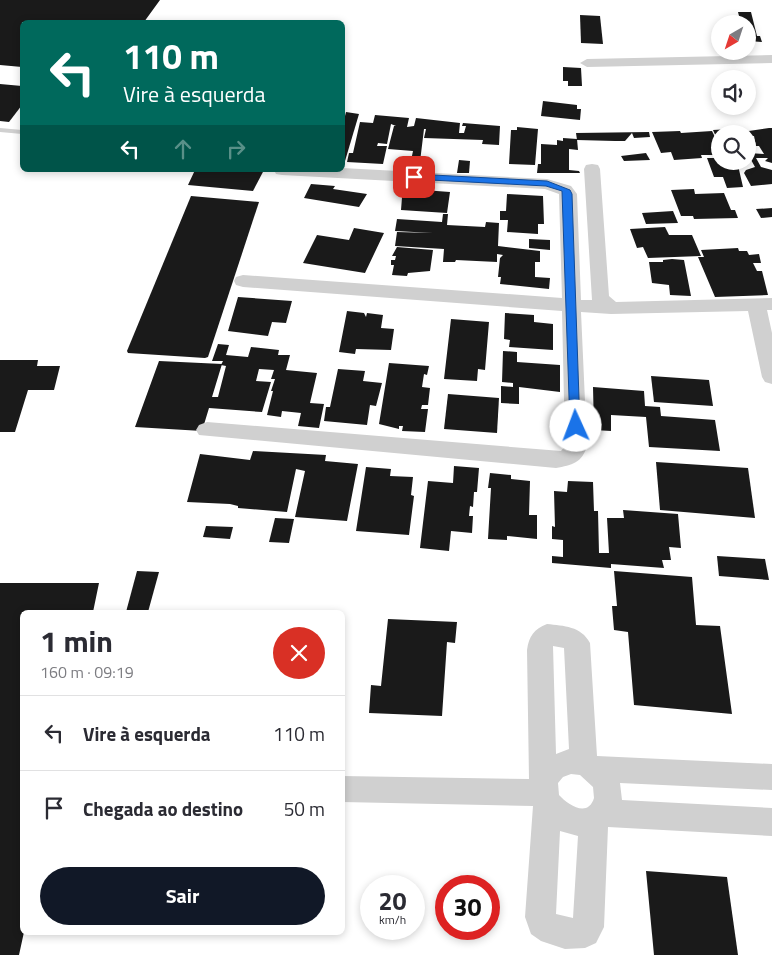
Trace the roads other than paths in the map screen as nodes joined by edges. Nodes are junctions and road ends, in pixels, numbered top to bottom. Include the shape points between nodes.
1 (772, 59) edge
2 (587, 64) dead end
3 (0, 130) edge
4 (20, 132) edge
5 (592, 169) dead end
6 (320, 172) edge
7 (242, 282) dead end
8 (764, 305) edge
9 (571, 306) junction
10 (610, 308) junction
11 (772, 377) edge
12 (208, 430) dead end
13 (589, 766) junction
14 (772, 777) edge
15 (345, 789) edge
16 (545, 792) junction
17 (599, 816) junction
18 (772, 822) edge

1 - 2 street
3 - 4 lane
5 - 10 street via 600,298
6 - 9 street via 560,186 568,194
7 - 9 street
8 - 10 street
8 - 11 street
9 - 10 street
9 - 12 street via 576,446 574,453 567,458 556,460
13 - 14 street
13 - 16 street via 571,761 559,764 549,770
13 - 16 street via 576,643 568,637 547,635 541,641 540,650
13 - 17 street via 604,779 609,790 608,802
15 - 16 street
16 - 17 street via 556,814 568,821 582,823
16 - 17 street via 540,918 550,930 580,933 588,927
17 - 18 street

